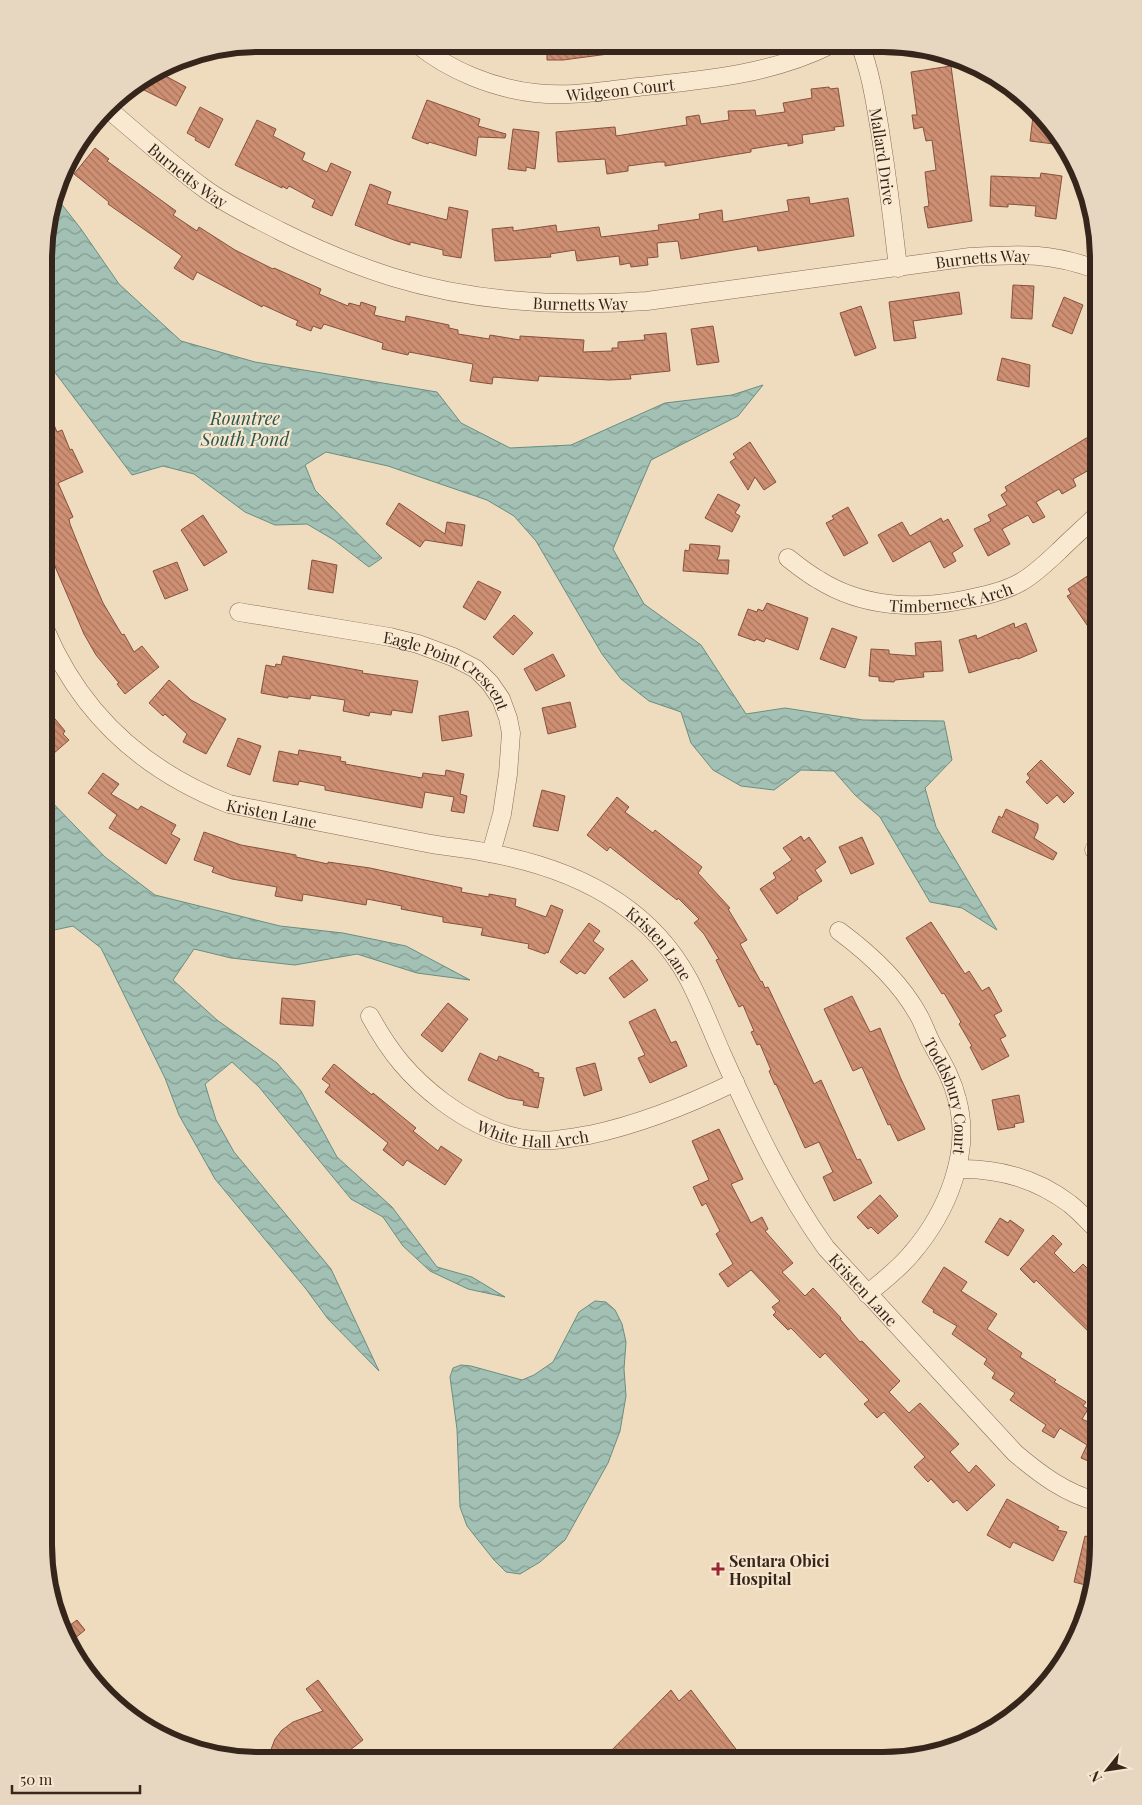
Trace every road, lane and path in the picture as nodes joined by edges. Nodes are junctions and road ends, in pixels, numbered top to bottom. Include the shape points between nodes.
1 (429, 52) edge
2 (812, 52) edge
3 (863, 52) edge
4 (113, 113) edge
5 (1090, 267) edge
6 (898, 268) junction
7 (1090, 524) edge
8 (788, 558) dead end
9 (239, 612) dead end
10 (52, 643) edge
11 (491, 853) junction
12 (839, 931) dead end
13 (370, 1016) dead end
14 (735, 1082) junction
15 (957, 1170) junction
16 (1090, 1223) edge
17 (867, 1294) junction
18 (1090, 1500) edge

1 - 2 street, Widgeon Court via 453,68 505,88 573,95 744,74
3 - 6 street, Mallard Drive via 868,65 888,178
4 - 6 street, Burnetts Way via 205,189 258,220 350,262 393,277 448,290 555,304 601,304 647,301
5 - 6 street, Burnetts Way via 1050,256 1020,254 970,257
7 - 8 street, Timberneck Arch via 1020,582 993,594 940,605 906,606 851,595 820,581
9 - 11 street, Eagle Point Crescent via 390,637 453,657 476,669 501,699 511,734 502,814
10 - 11 street, Kristen Lane via 91,709 115,734 142,758 202,794 229,804
11 - 14 street, Kristen Lane via 566,875 600,890 649,926 689,979
12 - 15 street, Toddsbury Court via 860,946 900,988 950,1076 962,1126
13 - 14 street, White Hall Arch via 395,1056 424,1088 459,1114 515,1137 559,1141 614,1130 693,1103
14 - 17 street, Kristen Lane via 804,1217 826,1248
15 - 16 street via 1002,1172 1029,1180 1049,1189
15 - 17 street, Toddsbury Court via 942,1208 926,1234 891,1275
17 - 18 street, Kristen Lane via 1015,1453 1058,1486

